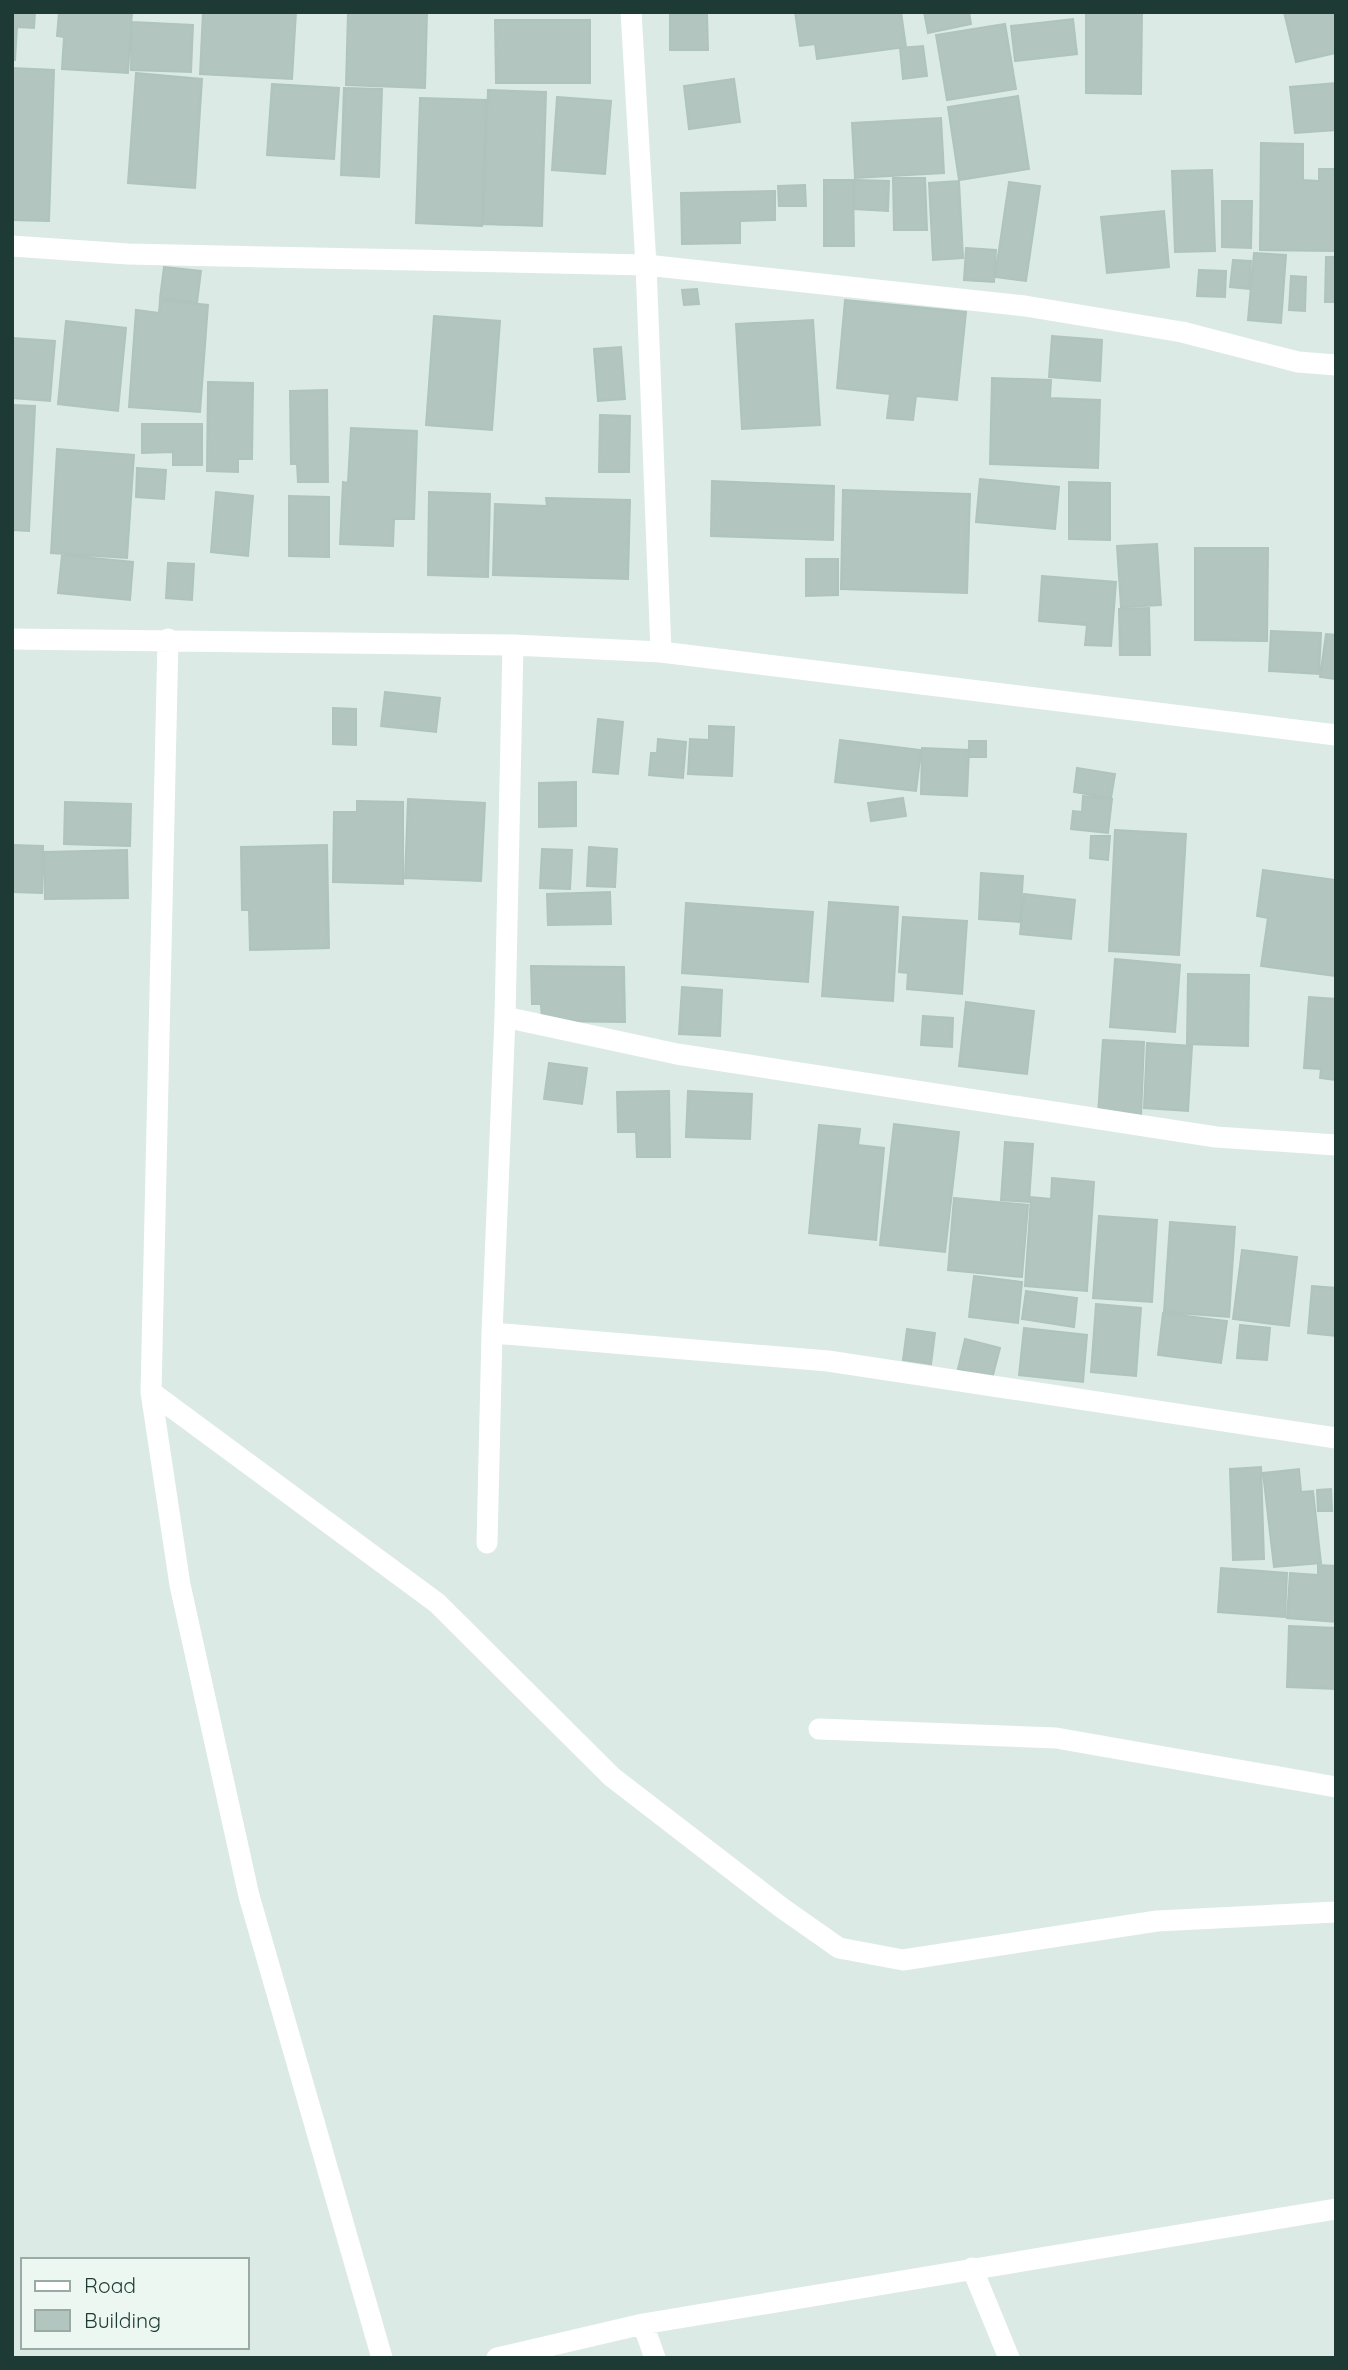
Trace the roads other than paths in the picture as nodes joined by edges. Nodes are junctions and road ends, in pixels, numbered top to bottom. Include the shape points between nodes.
1 (631, 12) edge
2 (12, 246) edge
3 (646, 265) junction
4 (1336, 365) edge
5 (12, 639) edge
6 (168, 639) junction
7 (513, 645) junction
8 (662, 652) junction
9 (1336, 735) edge
10 (505, 1017) junction
11 (1336, 1145) edge
12 (492, 1333) junction
13 (151, 1392) junction
14 (1336, 1438) edge
15 (487, 1543) dead end
16 (819, 1729) dead end
17 (1336, 1787) edge
18 (1336, 1912) edge
19 (1336, 2209) edge
20 (972, 2268) junction
21 (643, 2324) junction
22 (382, 2358) edge
23 (497, 2358) edge
24 (655, 2358) edge
25 (1009, 2358) edge

1 - 3 street
2 - 3 street via 128,254
3 - 4 street via 1025,306 1182,332 1298,362
3 - 8 street
5 - 6 street
6 - 7 street
6 - 13 street
7 - 8 street
7 - 10 street
8 - 9 street
10 - 11 street via 677,1054 1216,1136
10 - 12 street
12 - 14 street via 828,1361
12 - 15 street
13 - 18 street via 437,1603 612,1777 839,1948 903,1960 1157,1921
13 - 22 street via 180,1585 248,1896
16 - 17 street via 1056,1738
19 - 20 street
20 - 21 street
20 - 25 street
21 - 23 street
21 - 24 street

